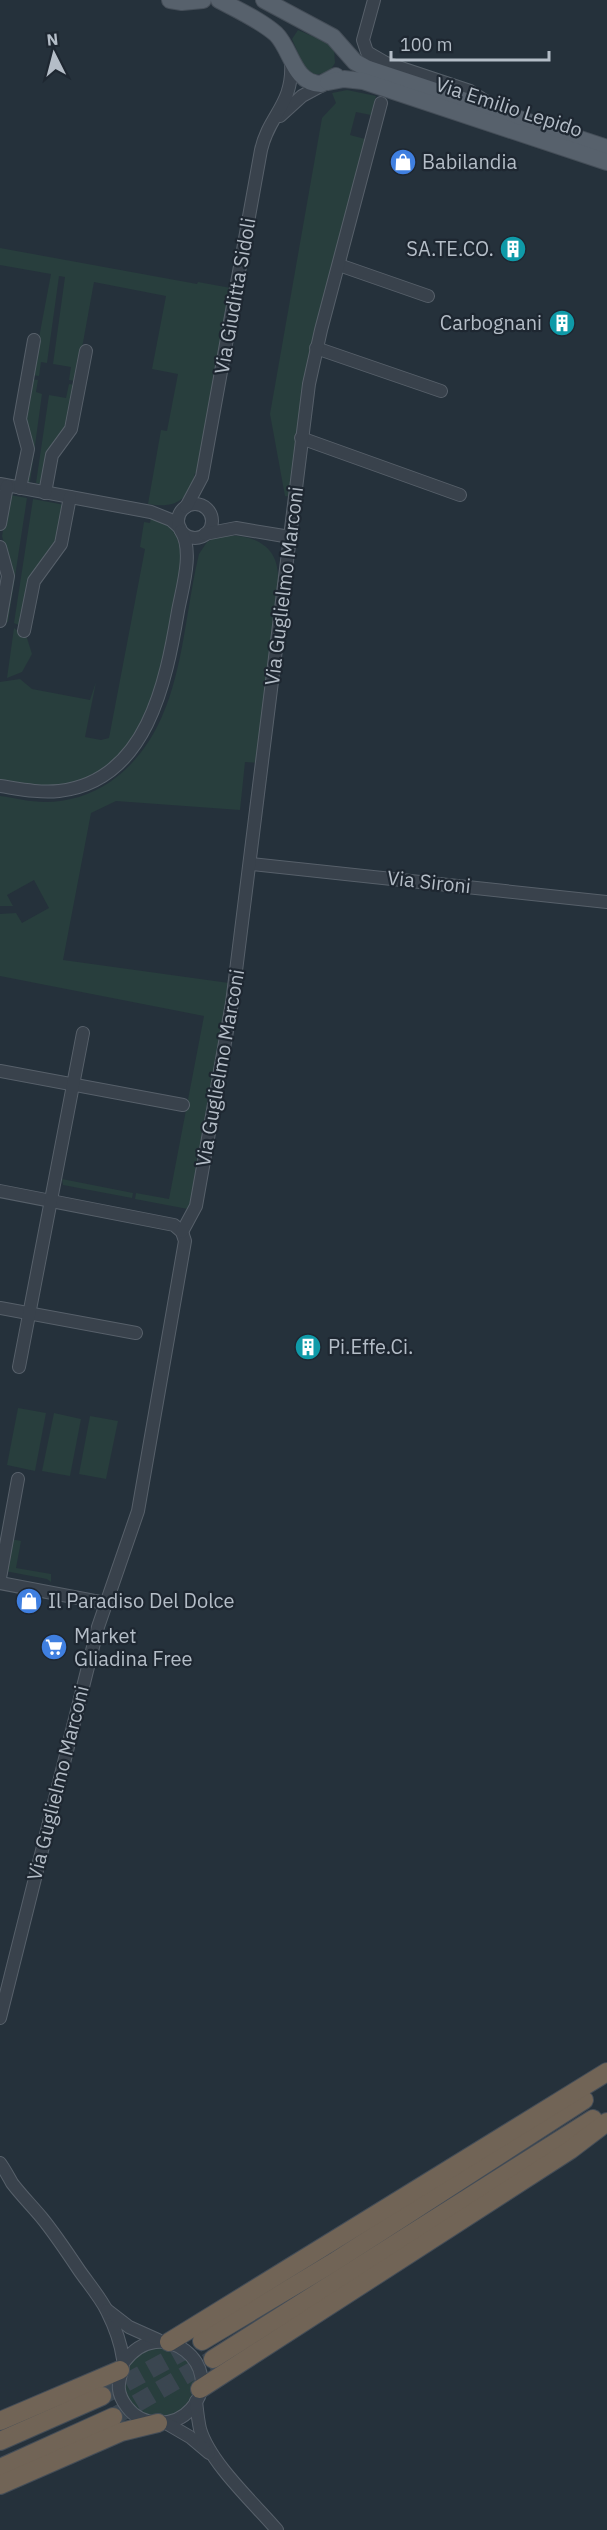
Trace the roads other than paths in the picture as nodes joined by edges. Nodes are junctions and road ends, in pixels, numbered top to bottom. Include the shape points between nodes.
1 (170, 0) edge
2 (203, 0) edge
3 (264, 0) edge
4 (374, 0) edge
5 (219, 1) edge
6 (338, 42) junction
7 (289, 52) junction
8 (328, 82) junction
9 (381, 103) dead end
10 (516, 118) junction
11 (277, 119) junction
12 (607, 148) edge
13 (607, 162) edge
14 (339, 265) junction
15 (428, 296) dead end
16 (34, 340) dead end
17 (316, 348) junction
18 (86, 351) dead end
19 (441, 391) dead end
20 (302, 438) junction
21 (202, 477) junction
22 (4, 485) edge
23 (20, 488) junction
24 (45, 493) junction
25 (460, 495) dead end
26 (70, 497) junction
27 (185, 507) junction
28 (208, 511) junction
29 (151, 512) junction
30 (0, 524) edge
31 (236, 528) junction
32 (181, 529) junction
33 (204, 534) junction
34 (290, 537) junction
35 (0, 547) edge
36 (187, 564) junction
37 (0, 621) edge
38 (24, 631) dead end
39 (0, 786) edge
40 (251, 864) junction
41 (607, 903) edge
42 (83, 1033) dead end
43 (0, 1071) edge
44 (73, 1084) junction
45 (183, 1105) dead end
46 (0, 1191) edge
47 (51, 1200) junction
48 (182, 1232) junction
49 (0, 1308) edge
50 (29, 1313) junction
51 (136, 1333) dead end
52 (19, 1367) dead end
53 (18, 1479) dead end
54 (0, 1578) edge
55 (0, 1583) edge
56 (105, 1603) junction
57 (0, 2018) edge
58 (607, 2072) edge
59 (607, 2083) edge
60 (607, 2109) edge
61 (607, 2122) edge
62 (0, 2163) edge
63 (0, 2174) edge
64 (13, 2184) junction
65 (106, 2309) junction
66 (166, 2341) junction
67 (202, 2342) tunnel mouth
68 (213, 2359) tunnel mouth
69 (122, 2366) junction
70 (198, 2395) junction
71 (102, 2396) tunnel mouth
72 (113, 2417) tunnel mouth
73 (0, 2421) edge
74 (162, 2423) junction
75 (0, 2441) edge
76 (217, 2459) junction
77 (0, 2468) edge
78 (0, 2485) edge
79 (278, 2530) edge

1 - 2 main road
3 - 6 main road, Via Emilio Lepido
4 - 10 street via 363,43 371,56 470,90
5 - 7 main road, Via Emilio Lepido via 272,31
6 - 8 main road via 344,53 343,65
6 - 10 main road, Via Emilio Lepido via 355,62 366,68
7 - 8 main road, Via Emilio Lepido via 305,79 317,84
7 - 11 street, Via Giuditta Sidoli via 291,89
8 - 11 street, Via Giuditta Sidoli via 305,94
8 - 13 main road, Via Emilio Lepido via 363,81
9 - 14 street, Via Guglielmo Marconi
10 - 12 main road, Via Emilio Lepido
11 - 21 street, Via Giuditta Sidoli via 261,150
14 - 15 street
14 - 17 street, Via Guglielmo Marconi
16 - 23 street via 20,419 28,449
17 - 19 street
17 - 20 street, Via Guglielmo Marconi
18 - 24 street via 71,429 52,455
20 - 25 street
20 - 34 street, Via Guglielmo Marconi
21 - 27 street, Via Giuditta Sidoli
21 - 28 street, Via Giuditta Sidoli
22 - 23 street
22 - 30 street
23 - 24 street
24 - 26 street
26 - 29 street
26 - 38 street via 61,544 34,581
27 - 28 street via 198,504
27 - 29 street
27 - 32 street via 179,515
28 - 31 street
28 - 33 street via 212,522
29 - 32 street
31 - 33 street
31 - 34 street
32 - 33 street via 192,537
32 - 36 street
33 - 36 street
34 - 40 street, Via Guglielmo Marconi
35 - 37 street via 8,576
36 - 39 street via 163,687 148,722 126,755 102,776 70,789 39,792
40 - 41 street, Via Sironi
40 - 48 street, Via Guglielmo Marconi via 232,1003 196,1206
42 - 44 street
43 - 44 street
44 - 45 street
44 - 47 street
46 - 47 street
47 - 48 street via 169,1224
47 - 50 street
48 - 56 street, Via Guglielmo Marconi via 184,1256 138,1511
49 - 50 street
50 - 51 street
50 - 52 street
53 - 54 street
55 - 56 street
56 - 57 street, Via Guglielmo Marconi
58 - 66 highway
59 - 67 highway via 494,2161
60 - 68 highway
61 - 70 highway
62 - 64 street
63 - 64 street
64 - 65 street
65 - 66 street via 129,2327
65 - 69 street
66 - 69 street via 137,2348
66 - 70 street via 183,2348 194,2360 200,2374
69 - 73 highway
69 - 74 street via 119,2389 126,2406 141,2418
70 - 74 street via 183,2416
70 - 76 street via 200,2429
71 - 75 highway
72 - 77 highway
74 - 76 street via 190,2437
74 - 78 highway via 121,2432
76 - 79 street

